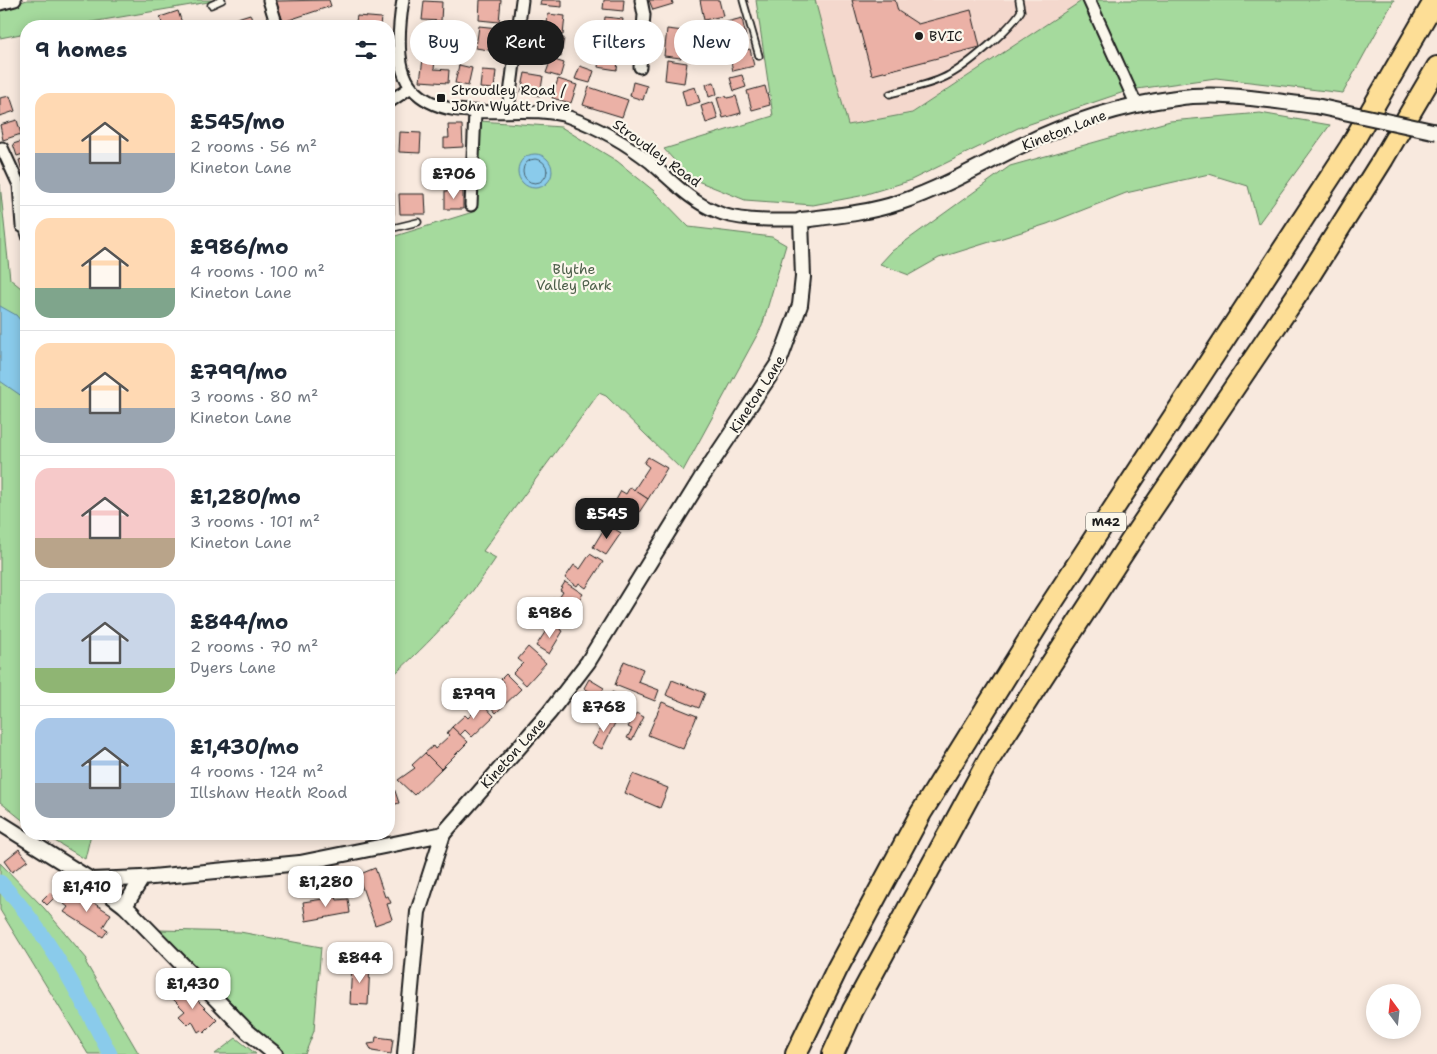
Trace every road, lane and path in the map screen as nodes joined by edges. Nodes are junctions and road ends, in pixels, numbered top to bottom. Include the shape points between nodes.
1 (14, 0) edge
2 (222, 0) edge
3 (269, 0) edge
4 (403, 0) edge
5 (522, 0) edge
6 (641, 0) edge
7 (743, 0) edge
8 (1019, 0) edge
9 (1089, 0) edge
10 (1435, 0) edge
11 (0, 4) edge
12 (210, 5) dead end
13 (275, 20) edge
14 (759, 56) dead end
15 (640, 67) dead end
16 (1437, 67) edge
17 (411, 87) junction
18 (890, 94) dead end
19 (395, 98) edge
20 (1137, 106) junction
21 (508, 110) junction
22 (475, 112) junction
23 (1437, 132) edge
24 (1, 146) edge
25 (20, 179) edge
26 (471, 204) dead end
27 (801, 220) junction
28 (418, 222) dead end
29 (395, 228) edge
30 (0, 823) edge
31 (443, 834) junction
32 (20, 836) edge
33 (27, 840) edge
34 (142, 878) junction
35 (91, 880) junction
36 (125, 906) junction
37 (275, 1054) edge
38 (405, 1054) edge
39 (796, 1054) edge
40 (833, 1054) edge

1 - 11 street
2 - 12 lane
3 - 13 street
4 - 17 street via 398,32 402,65
5 - 21 street
6 - 15 street via 644,15
7 - 14 lane
8 - 18 lane via 1021,11 1014,22 962,66 948,76
9 - 20 street
10 - 39 highway, M42 via 1345,155 1044,615 921,813 837,969
16 - 40 highway, M42 via 1305,283 1138,530 988,761 853,1010
17 - 19 street
17 - 22 street, Stroudley Road via 440,107
20 - 23 street, Kineton Lane, bridge via 1177,98 1214,96 1316,106
20 - 27 street, Kineton Lane via 1051,132 902,202 872,210
21 - 22 street, Stroudley Road
21 - 27 street, Stroudley Road via 566,116 606,132 650,162 686,194 715,212 772,220
22 - 26 street
24 - 25 street
27 - 31 street, Kineton Lane via 803,277 800,305 779,362 702,477 588,662 549,713
28 - 29 lane
30 - 32 street
31 - 34 street via 300,863
31 - 38 street via 418,912
33 - 35 street
34 - 35 street
34 - 36 street
35 - 36 street
36 - 37 street via 248,1032

